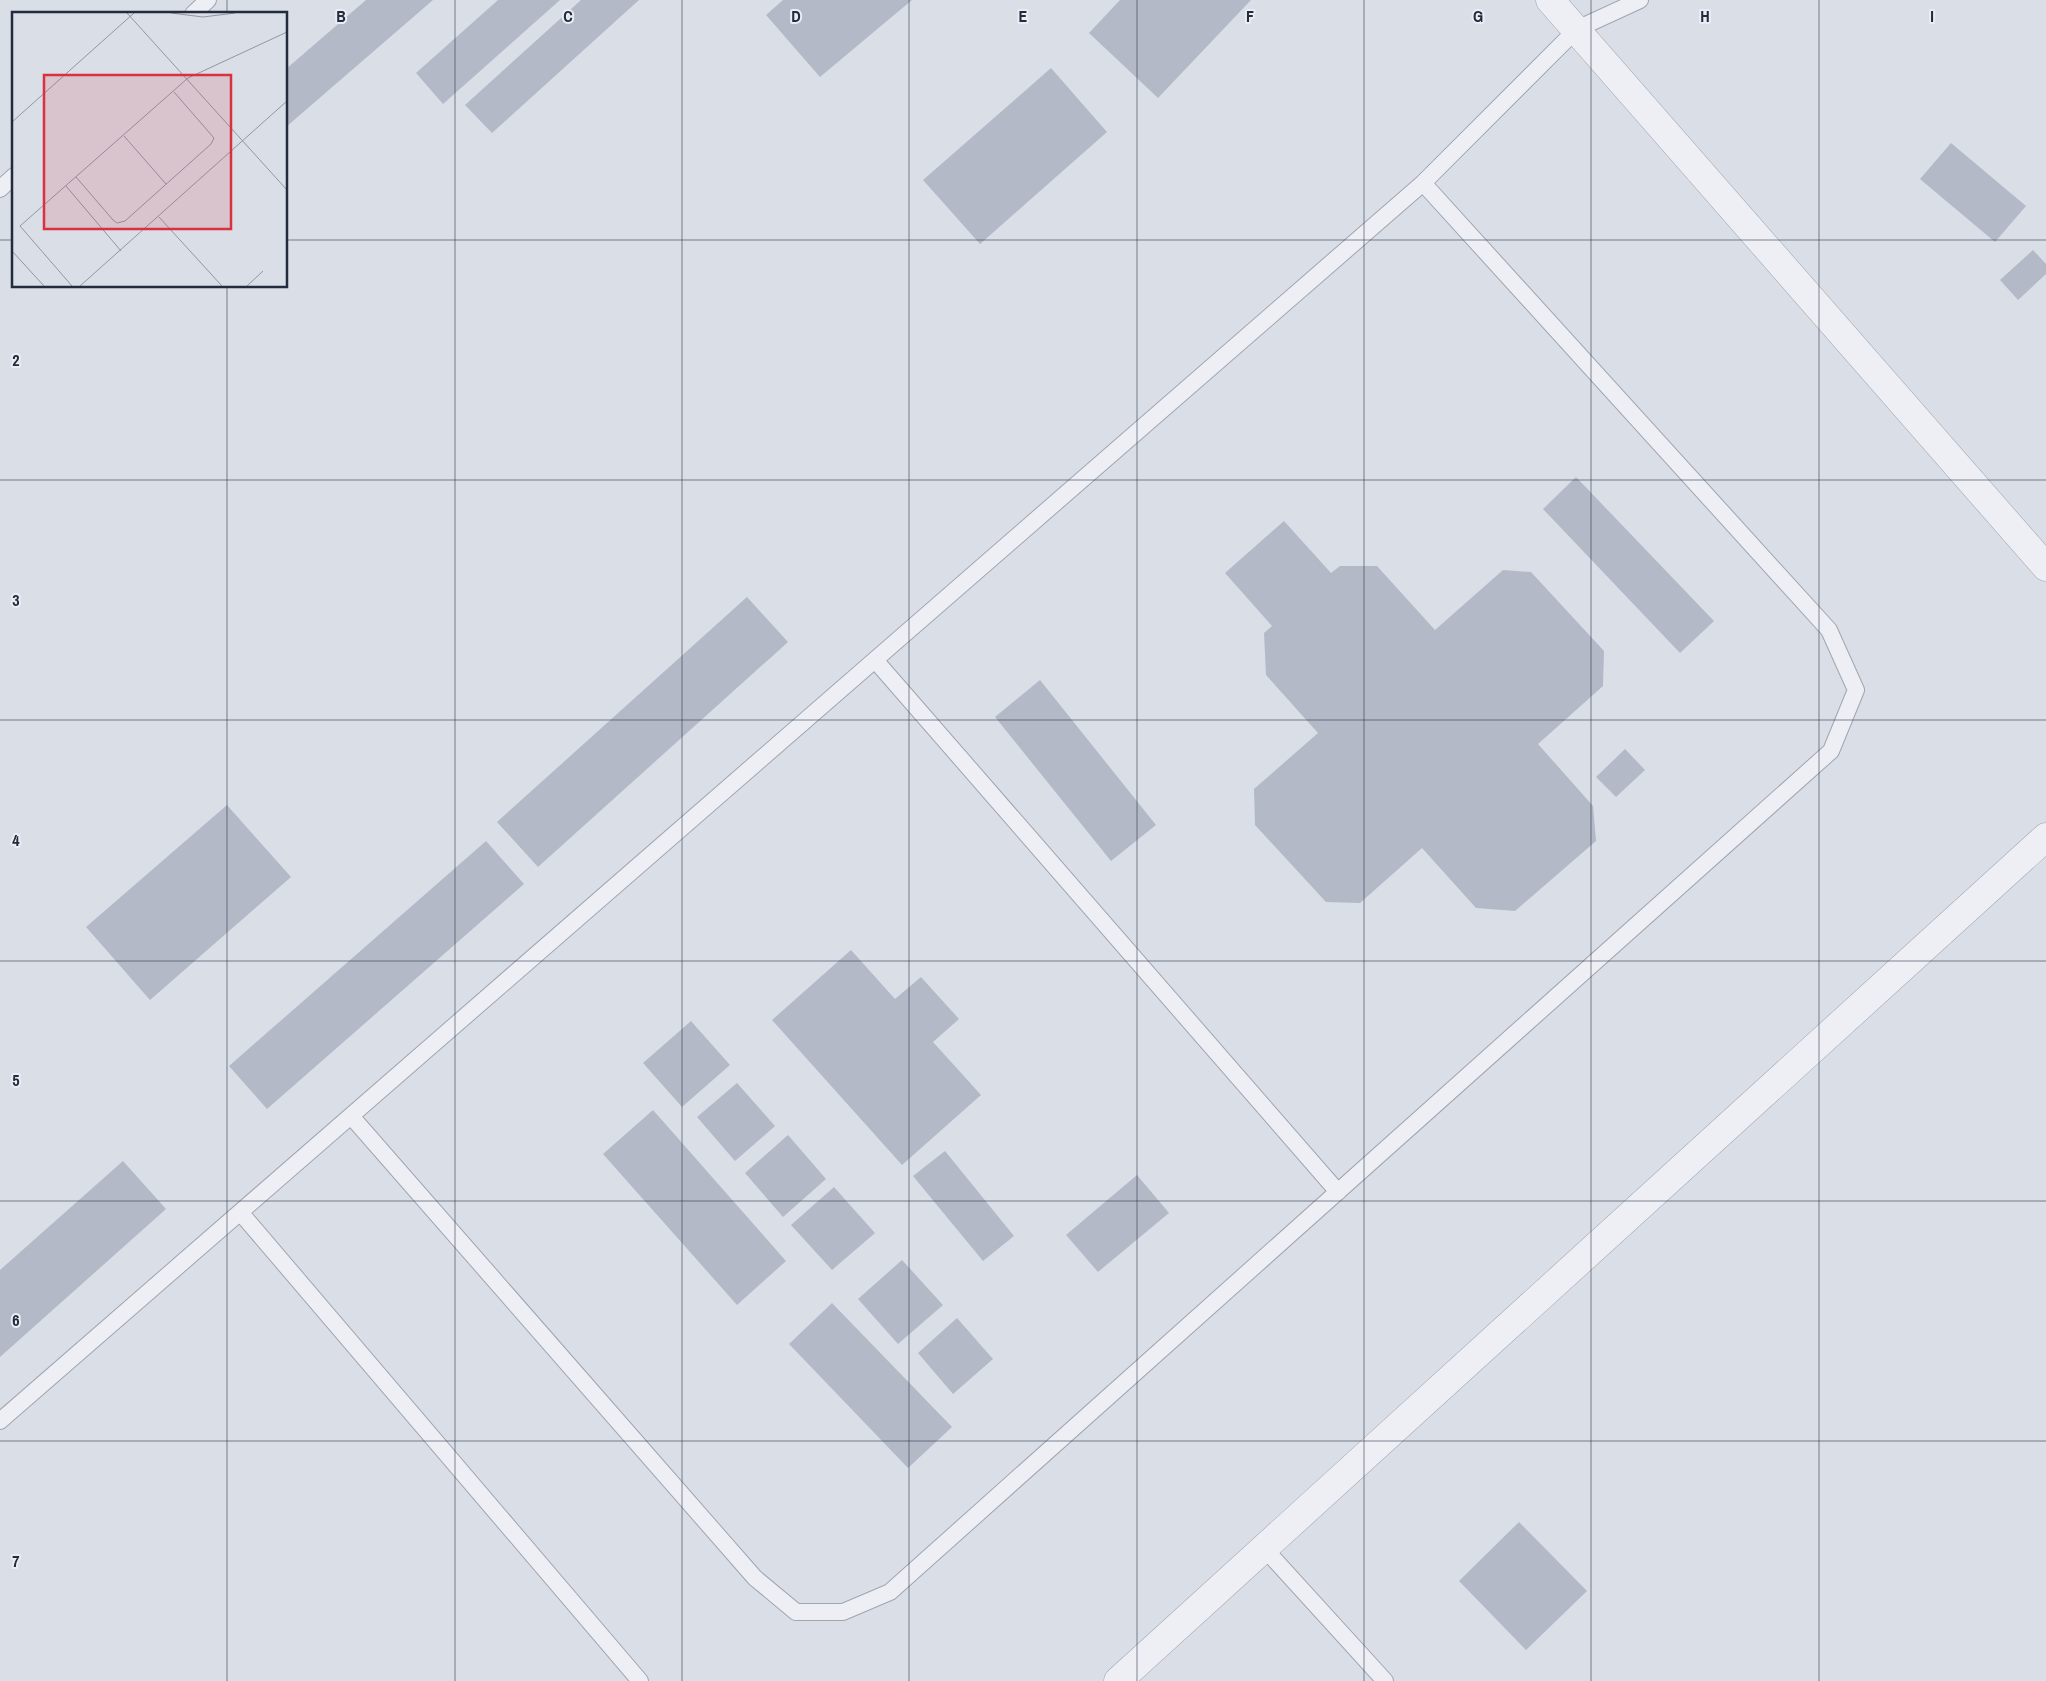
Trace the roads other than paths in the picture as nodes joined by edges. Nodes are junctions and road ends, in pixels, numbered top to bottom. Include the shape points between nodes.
1 (208, 0) edge
2 (1550, 0) edge
3 (1640, 0) edge
4 (195, 12) edge
5 (1577, 29) junction
6 (12, 178) edge
7 (1423, 183) junction
8 (0, 188) edge
9 (2046, 566) edge
10 (875, 660) junction
11 (2046, 837) edge
12 (350, 1116) junction
13 (1338, 1192) junction
14 (240, 1212) junction
15 (0, 1421) edge
16 (1264, 1548) junction
17 (640, 1681) edge
18 (1118, 1681) edge
19 (1385, 1681) edge

1 - 4 lane
2 - 5 street
3 - 5 lane
5 - 7 lane
5 - 9 street
6 - 8 lane
7 - 10 lane
7 - 13 lane via 1829,630 1856,690 1832,751
10 - 12 lane
10 - 13 lane
11 - 16 street
12 - 13 lane via 749,1571 796,1612 843,1612 890,1592
12 - 14 lane
14 - 15 lane
14 - 17 lane
16 - 18 street
16 - 19 lane

